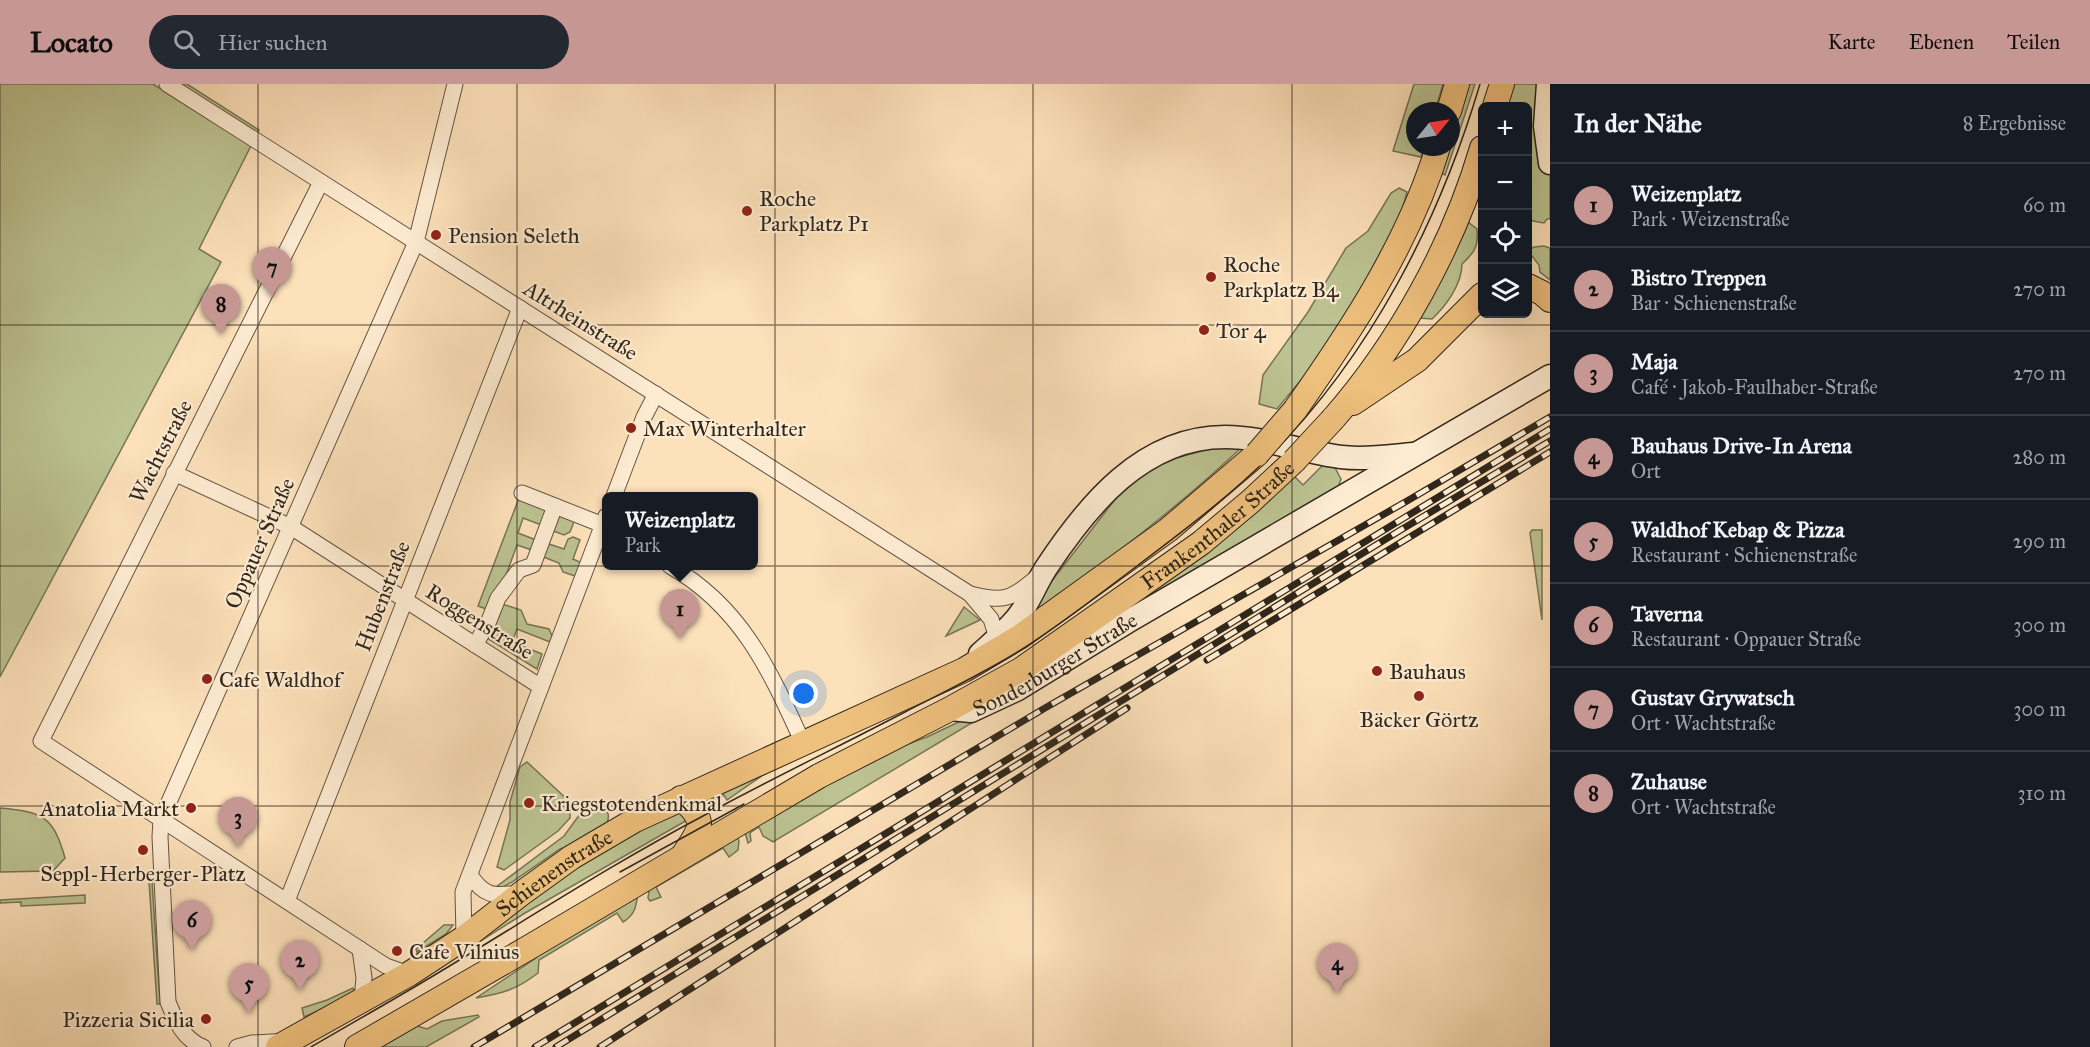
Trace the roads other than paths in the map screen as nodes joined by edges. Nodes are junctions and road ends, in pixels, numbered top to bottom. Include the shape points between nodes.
1 (167, 84) edge
2 (455, 84) edge
3 (1457, 84) edge
4 (1502, 84) edge
5 (1548, 84) edge
6 (1452, 102) edge
7 (1496, 102) edge
8 (1435, 156) edge
9 (1480, 156) edge
10 (1550, 163) edge
11 (321, 182) junction
12 (416, 242) junction
13 (1532, 288) edge
14 (1478, 299) edge
15 (1550, 300) edge
16 (520, 308) junction
17 (1550, 376) edge
18 (656, 394) junction
19 (1335, 416) junction
20 (1418, 454) junction
21 (1341, 457) junction
22 (174, 473) junction
23 (616, 492) edge
24 (522, 493) dead end
25 (1342, 498) junction
26 (555, 506) junction
27 (291, 527) junction
28 (602, 527) edge
29 (602, 533) edge
30 (676, 570) edge
31 (1045, 570) junction
32 (970, 594) junction
33 (1007, 597) joint
34 (405, 600) junction
35 (1016, 619) joint
36 (997, 638) junction
37 (475, 645) junction
38 (964, 670) junction
39 (541, 687) junction
40 (950, 709) junction
41 (802, 743) junction
42 (681, 798) junction
43 (161, 820) junction
44 (681, 858) junction
45 (470, 875) junction
46 (522, 892) junction
47 (287, 901) junction
48 (464, 938) junction
49 (360, 949) junction
50 (409, 974) junction
51 (362, 1000) junction
52 (283, 1044) edge
53 (203, 1047) edge
54 (237, 1047) edge
55 (357, 1047) edge

1 - 11 street, Altrheinstraße
2 - 12 street, Oppauer Straße
3 - 6 main road
4 - 7 main road
5 - 10 street via 1545,126
8 - 38 main road, Frankenthaler Straße, bridge via 1416,206 1347,335 1257,454 1168,530 1063,608
9 - 19 main road, Frankenthaler Straße via 1455,225 1402,328
11 - 12 street, Altrheinstraße
11 - 22 street, Wachtstraße
12 - 16 street, Altrheinstraße
12 - 27 street, Oppauer Straße
13 - 15 main road
14 - 19 main road via 1417,360
16 - 18 street, Altrheinstraße
16 - 34 street, Hubenstraße
17 - 20 street, Sonderburger Straße
18 - 23 street
18 - 32 street, Altrheinstraße
19 - 40 main road, Frankenthaler Straße, bridge via 1251,501 1192,549 1022,669
20 - 21 street, Sonderburger Straße
20 - 25 street, Sonderburger Straße
21 - 25 street via 1347,479
21 - 31 street, Sonderburger Straße via 1224,437 1168,450 1137,465 1110,487 1088,510
22 - 27 street, Roggenstraße
22 - 43 street, Wachtstraße via 41,741
24 - 26 street
25 - 40 street, Sonderburger Straße via 1016,690 971,711
26 - 28 street
26 - 37 street via 533,565 519,570 498,598
27 - 34 street, Roggenstraße
27 - 43 street, Oppauer Straße
29 - 39 street
30 - 41 street via 696,583 734,620 757,651
31 - 33 street, Sonderburger Straße via 1021,591
31 - 35 street, Sonderburger Straße
32 - 33 street, Altrheinstraße via 989,599
32 - 36 street, Altrheinstraße via 991,619
34 - 37 street, Roggenstraße
34 - 47 street, Hubenstraße
35 - 36 street, Schienenstraße
36 - 38 street, Schienenstraße
37 - 39 street, Roggenstraße
38 - 41 main road, Schienenstraße
39 - 45 street
40 - 44 main road via 819,776
41 - 42 main road, Schienenstraße
42 - 44 main road via 694,809 700,828
42 - 46 main road, Schienenstraße via 615,831
43 - 47 street
43 - 53 street, Oppauer Straße via 168,1002 178,1027
44 - 55 main road
45 - 46 street via 478,887 493,895
45 - 48 street via 463,892
46 - 48 main road, Schienenstraße
47 - 49 street
48 - 50 main road, Schienenstraße
49 - 50 street via 386,966
49 - 51 street
50 - 51 main road, Schienenstraße
51 - 52 main road, Schienenstraße
52 - 54 street, Schienenstraße via 252,1043

